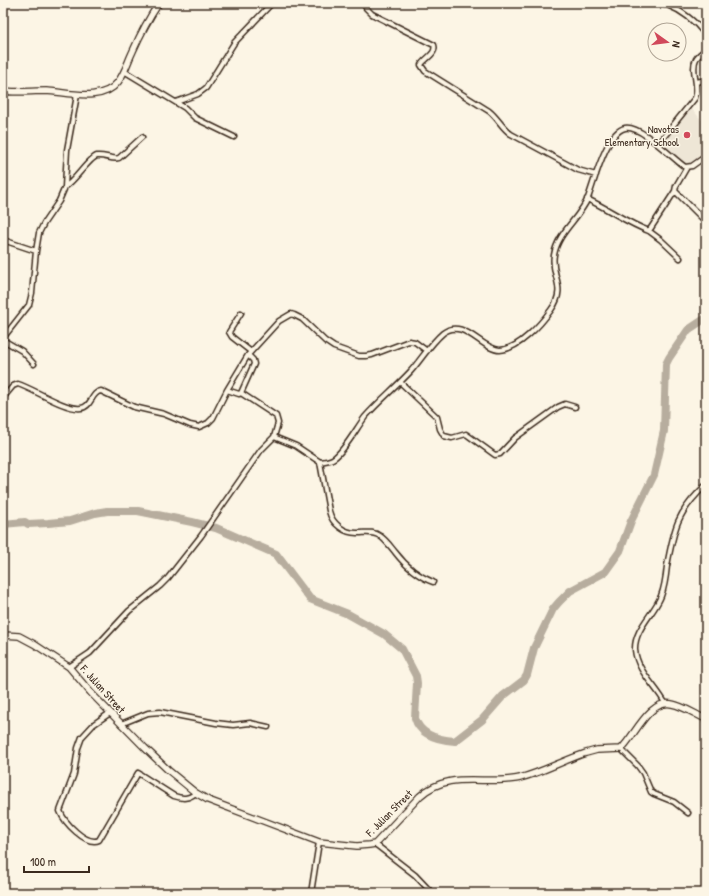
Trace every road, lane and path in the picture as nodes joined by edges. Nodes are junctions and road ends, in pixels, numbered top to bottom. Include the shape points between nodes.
1 (159, 3) edge
2 (272, 3) edge
3 (364, 3) edge
4 (667, 5) dead end
5 (706, 34) edge
6 (706, 49) edge
7 (124, 71) junction
8 (706, 80) edge
9 (696, 82) junction
10 (3, 91) edge
11 (77, 95) junction
12 (176, 102) junction
13 (142, 137) dead end
14 (234, 138) dead end
15 (658, 144) junction
16 (706, 156) edge
17 (687, 167) junction
18 (596, 174) junction
19 (65, 187) junction
20 (675, 191) junction
21 (588, 199) junction
22 (706, 222) edge
23 (649, 231) junction
24 (3, 240) edge
25 (36, 251) junction
26 (680, 258) dead end
27 (241, 313) dead end
28 (3, 339) edge
29 (427, 351) junction
30 (249, 353) junction
31 (34, 364) dead end
32 (400, 382) junction
33 (227, 390) junction
34 (241, 393) junction
35 (3, 398) edge
36 (575, 407) dead end
37 (274, 437) junction
38 (320, 462) junction
39 (706, 485) edge
40 (433, 582) dead end
41 (3, 635) edge
42 (70, 666) junction
43 (665, 703) junction
44 (110, 713) junction
45 (706, 719) edge
46 (121, 724) junction
47 (268, 727) dead end
48 (621, 749) junction
49 (196, 793) junction
50 (688, 813) dead end
51 (319, 842) junction
52 (375, 844) junction
53 (310, 893) edge
54 (432, 893) edge

1 - 7 street
2 - 12 street via 234,43 206,88 198,94
3 - 18 street via 372,14 434,45 434,52 422,63 421,67 425,71 489,111 511,134 578,170
4 - 5 street via 690,17
6 - 9 street via 695,62
7 - 11 street via 119,82 110,88 93,94
7 - 12 street
8 - 9 street
9 - 15 street via 695,98
10 - 11 street via 48,91
11 - 19 street via 67,150
12 - 14 street via 195,118
13 - 19 street via 119,158 94,157 74,182
15 - 17 street
15 - 18 street via 635,130 625,128 608,146
16 - 17 street
17 - 20 street
18 - 21 street
19 - 25 street via 41,228
20 - 22 street
20 - 23 street
21 - 23 street via 631,224
21 - 29 street via 561,237 555,250 553,263 559,284 557,300 532,331 514,346 501,350 490,347 468,333 449,330
23 - 26 street
24 - 25 street
25 - 28 street via 29,304
27 - 30 street via 229,332
28 - 31 street
29 - 30 street via 415,342 409,341 366,356 359,356 334,348 302,319 291,314 279,321
29 - 32 street
30 - 33 street
30 - 34 street via 254,364
32 - 36 street via 435,415 444,436 452,438 466,434 489,452 497,455 558,407 567,404
32 - 38 street via 373,408 335,457
33 - 34 street
33 - 35 street via 213,418 199,427 164,414 134,407 101,391 96,392 86,406 80,408 18,384 11,387
34 - 37 street via 276,416 278,420
37 - 38 street via 296,446
37 - 42 street via 261,450 177,568 160,586 129,610 90,653
38 - 40 street via 330,514 338,526 350,532 372,532 379,535 417,574
39 - 43 street via 691,499 680,516 660,598 636,640 640,668
41 - 42 street, F. Julian Street via 19,636
42 - 44 street, F. Julian Street
43 - 45 street
43 - 48 street via 651,711
44 - 46 street, F. Julian Street
44 - 49 street via 86,732 80,742 74,774 60,811 68,824 87,840 96,842 138,773 180,798 189,798
46 - 47 street via 148,713 160,712 216,723 250,723
46 - 49 street, F. Julian Street via 168,770
48 - 50 street via 638,766 651,792 674,802
48 - 52 street, F. Julian Street via 586,753 518,778 452,781 437,785 420,796
49 - 51 street, F. Julian Street via 208,800
51 - 52 street, F. Julian Street via 357,846
51 - 53 street
52 - 54 street via 415,875

